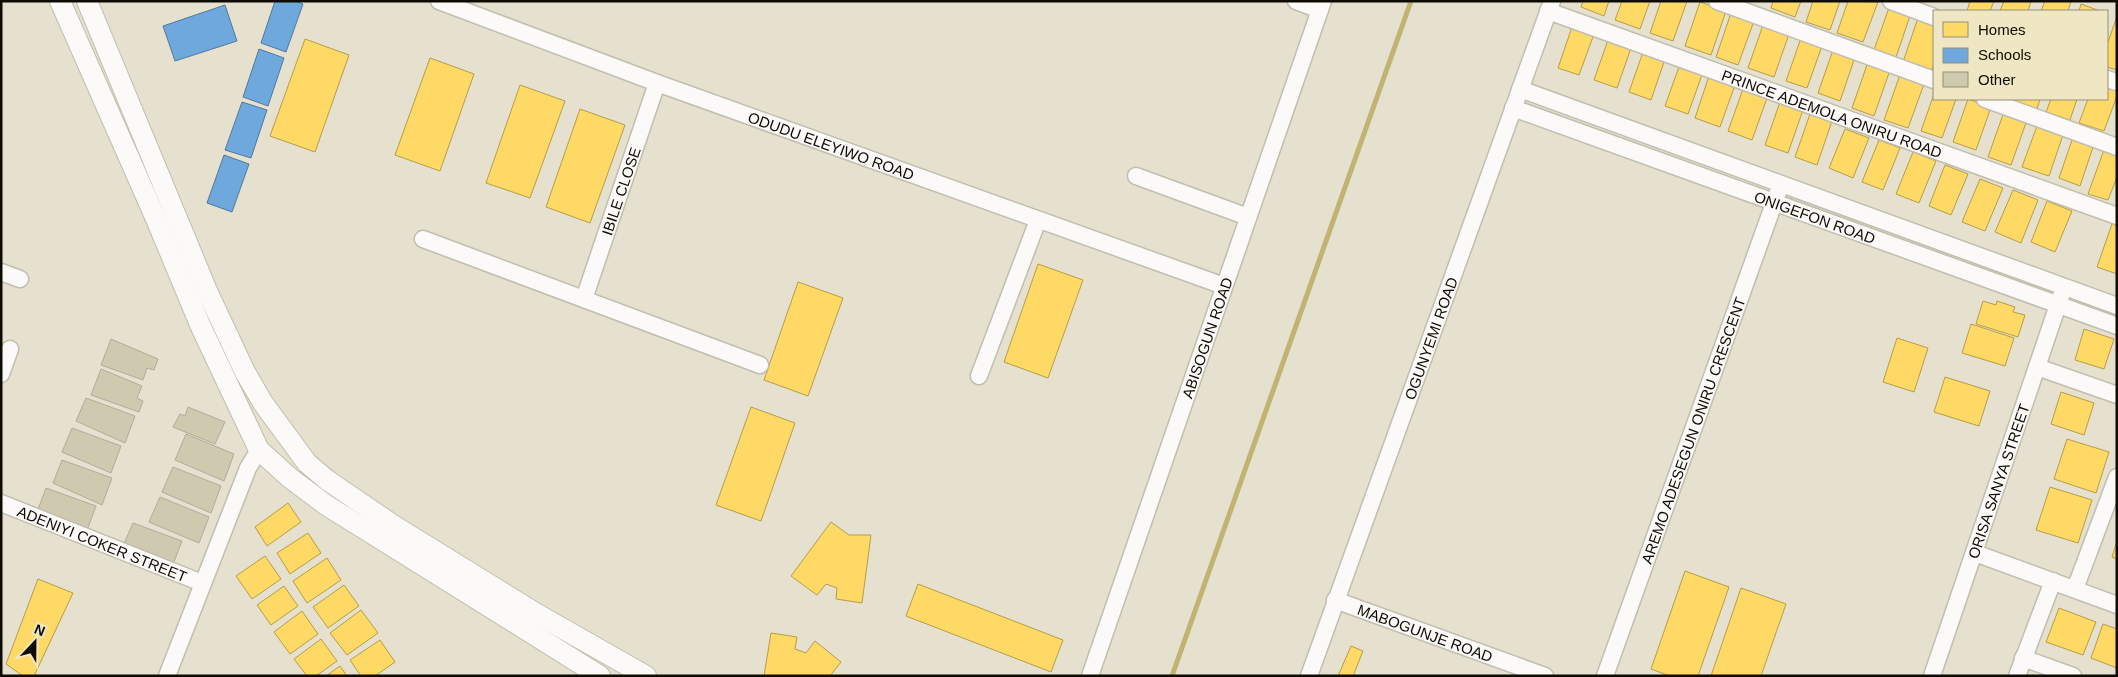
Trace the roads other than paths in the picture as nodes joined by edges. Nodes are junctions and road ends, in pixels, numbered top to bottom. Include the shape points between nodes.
1 (60, 1) edge
2 (87, 1) edge
3 (439, 1) edge
4 (1296, 1) edge
5 (1718, 1) edge
6 (1891, 1) edge
7 (1321, 6) edge
8 (1550, 6) edge
9 (1933, 17) edge
10 (1933, 80) edge
11 (657, 82) junction
12 (1520, 89) junction
13 (1988, 100) edge
14 (1513, 108) junction
15 (2117, 147) edge
16 (1136, 176) dead end
17 (1781, 183) junction
18 (1774, 202) junction
19 (2117, 216) edge
20 (1248, 217) junction
21 (1038, 220) junction
22 (423, 238) dead end
23 (1, 272) edge
24 (20, 279) dead end
25 (1224, 286) junction
26 (2064, 286) junction
27 (584, 299) junction
28 (2058, 305) junction
29 (2117, 306) edge
30 (2117, 326) edge
31 (10, 349) dead end
32 (760, 364) dead end
33 (2037, 367) junction
34 (1, 374) edge
35 (980, 376) dead end
36 (2117, 395) edge
37 (259, 450) junction
38 (2117, 477) edge
39 (1, 503) edge
40 (1975, 553) junction
41 (2053, 581) junction
42 (202, 583) junction
43 (2074, 589) junction
44 (1335, 600) junction
45 (2117, 604) edge
46 (2023, 658) junction
47 (167, 676) edge
48 (600, 676) edge
49 (646, 676) edge
50 (1090, 676) edge
51 (1308, 676) edge
52 (1546, 676) edge
53 (1605, 676) edge
54 (1932, 676) edge
55 (2017, 676) edge
56 (2073, 676) edge

1 - 37 street via 201,327
2 - 49 street via 227,333 263,403 307,463 392,525
3 - 11 street, ODUDU ELEYIWO ROAD
4 - 7 street
5 - 10 street
6 - 9 street
7 - 20 street, ABISOGUN ROAD
8 - 12 street, OGUNYEMI ROAD
8 - 19 street, PRINCE ADEMOLA ONIRU ROAD
11 - 21 street, ODUDU ELEYIWO ROAD
11 - 27 street, IBILE CLOSE
12 - 14 street, OGUNYEMI ROAD
12 - 17 street, ONIGEFON ROAD
13 - 15 street
14 - 18 street, ONIGEFON ROAD
14 - 44 street, OGUNYEMI ROAD
16 - 20 street
17 - 18 street, AREMO ADESEGUN ONIRU CRESCENT
17 - 26 street, ONIGEFON ROAD
18 - 28 street, ONIGEFON ROAD
18 - 53 street, AREMO ADESEGUN ONIRU CRESCENT
20 - 25 street, ABISOGUN ROAD
21 - 25 street, ODUDU ELEYIWO ROAD
21 - 35 street
22 - 27 street
23 - 24 street
25 - 50 street, ABISOGUN ROAD
26 - 28 street, ORISA SANYA STREET
26 - 29 street, ONIGEFON ROAD
27 - 32 street
28 - 30 street, ONIGEFON ROAD
28 - 33 street, ORISA SANYA STREET
31 - 34 street
33 - 36 street
33 - 40 street, ORISA SANYA STREET
37 - 42 street via 248,468
37 - 48 street via 326,505
38 - 43 street
39 - 42 street, ADENIYI COKER STREET
40 - 41 street
40 - 54 street, ORISA SANYA STREET
41 - 43 street
41 - 46 street
42 - 47 street
43 - 45 street
44 - 51 street, OGUNYEMI ROAD
44 - 52 street, MABOGUNJE ROAD
46 - 55 street
46 - 56 street

